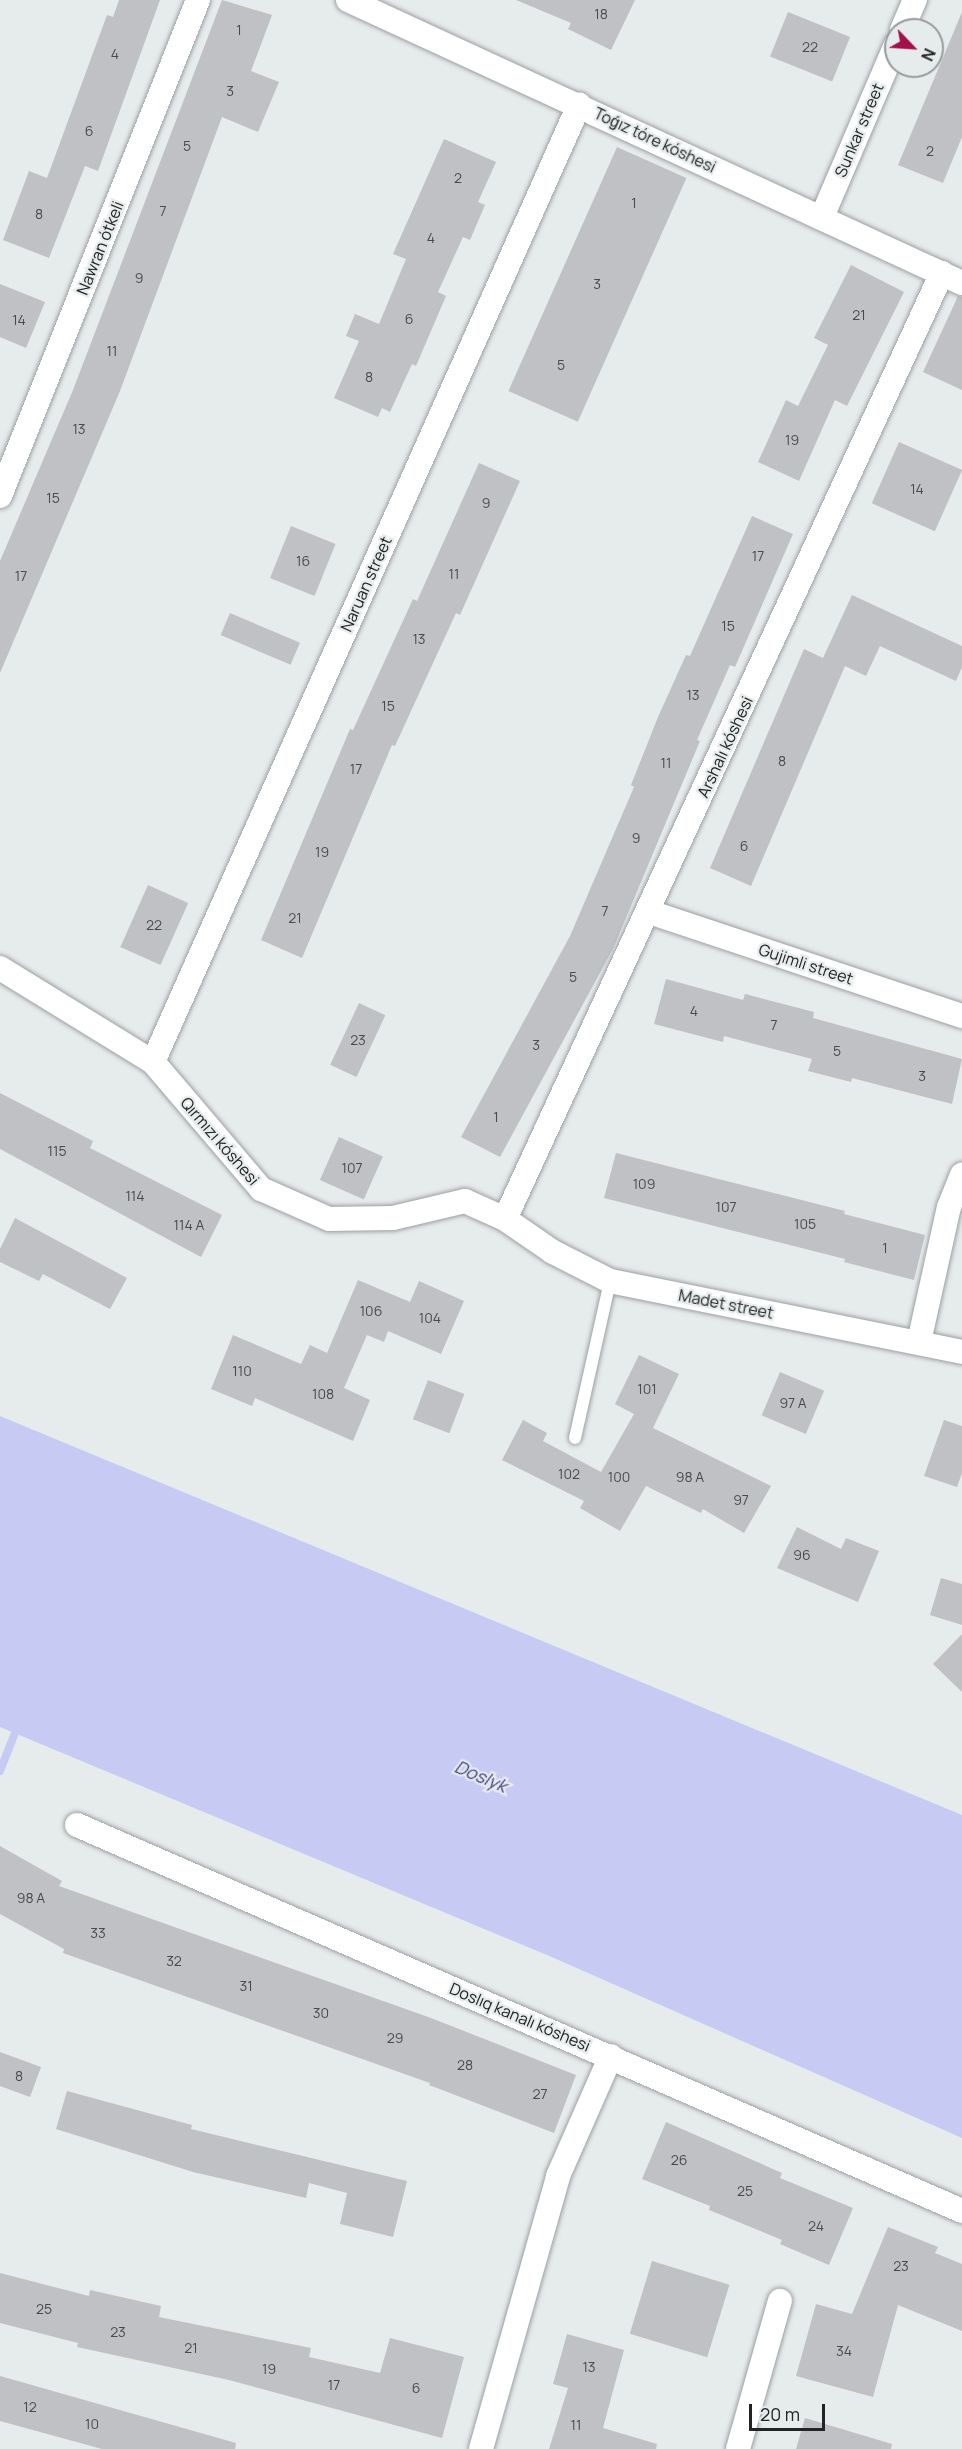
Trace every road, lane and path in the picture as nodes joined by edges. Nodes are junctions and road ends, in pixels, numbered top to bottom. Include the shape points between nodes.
1 (198, 0) edge
2 (348, 0) edge
3 (915, 0) edge
4 (907, 18) edge
5 (884, 72) edge
6 (579, 105) junction
7 (822, 217) junction
8 (952, 278) edge
9 (0, 496) edge
10 (649, 912) junction
11 (0, 968) edge
12 (962, 1016) edge
13 (153, 1062) junction
14 (962, 1174) edge
15 (505, 1219) junction
16 (610, 1281) junction
17 (919, 1342) junction
18 (962, 1352) edge
19 (575, 1438) dead end
20 (77, 1825) dead end
21 (611, 2056) junction
22 (962, 2211) edge
23 (780, 2301) dead end
24 (481, 2449) edge
25 (738, 2449) edge

1 - 9 street, Nawran ótkeli
2 - 6 street, Toǵız tóre kóshesi
3 - 4 street
5 - 7 street, Sunkar street
6 - 7 street, Toǵız tóre kóshesi
6 - 13 street, Naruan street
7 - 8 street, Toǵız tóre kóshesi
8 - 10 street, Arshalı kóshesi
10 - 12 street, Gujimli street
10 - 15 street, Arshalı kóshesi
11 - 13 street, Qırmızı kóshesi
13 - 15 street, Qırmızı kóshesi via 261,1189 330,1219 393,1218 465,1201
14 - 17 street via 949,1207
15 - 16 street, Madet street via 553,1252
16 - 17 street, Madet street
16 - 19 lane
17 - 18 street, Madet street
20 - 21 street, Doslıq kanalı kóshesi
21 - 22 street, Doslıq kanalı kóshesi
21 - 24 street via 558,2176
23 - 25 street

